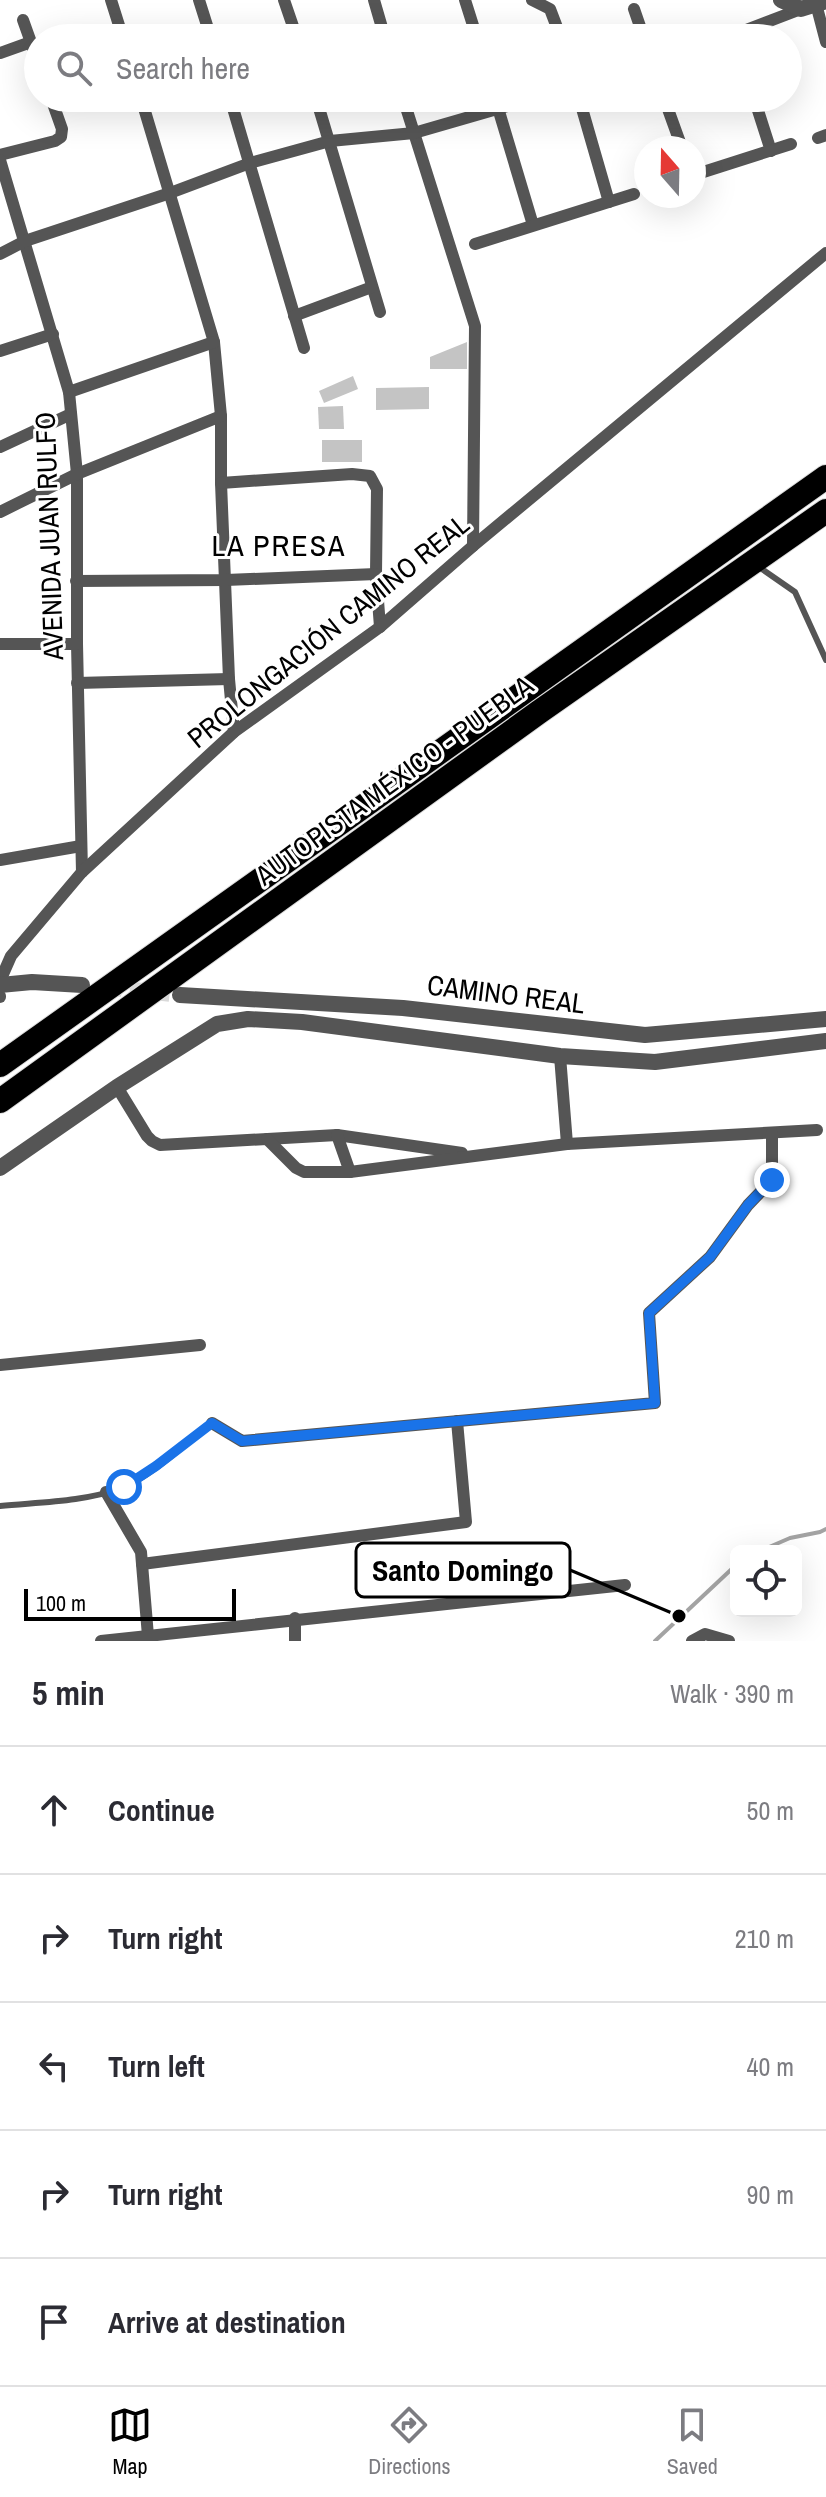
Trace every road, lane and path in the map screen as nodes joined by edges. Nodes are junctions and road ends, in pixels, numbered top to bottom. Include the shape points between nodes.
1 (111, 0) edge
2 (199, 0) edge
3 (284, 0) edge
4 (374, 0) edge
5 (465, 0) edge
6 (532, 0) edge
7 (784, 0) edge
8 (814, 4) edge
9 (634, 9) dead end
10 (23, 20) dead end
11 (24, 24) edge
12 (119, 24) edge
13 (207, 24) edge
14 (292, 24) edge
15 (381, 24) edge
16 (473, 24) edge
17 (556, 24) edge
18 (639, 24) edge
19 (764, 24) edge
20 (826, 42) edge
21 (24, 44) edge
22 (0, 53) edge
23 (56, 112) edge
24 (145, 112) edge
25 (234, 112) edge
26 (321, 112) edge
27 (407, 112) edge
28 (472, 112) edge
29 (500, 112) edge
30 (583, 112) edge
31 (669, 112) edge
32 (758, 112) edge
33 (414, 133) junction
34 (678, 136) edge
35 (330, 141) junction
36 (791, 144) dead end
37 (771, 151) junction
38 (0, 158) edge
39 (250, 163) junction
40 (706, 171) edge
41 (170, 193) junction
42 (634, 194) dead end
43 (609, 202) junction
44 (533, 225) junction
45 (25, 241) junction
46 (475, 244) dead end
47 (826, 253) edge
48 (0, 254) edge
49 (372, 287) junction
50 (380, 312) dead end
51 (294, 316) junction
52 (53, 334) junction
53 (214, 342) junction
54 (304, 348) dead end
55 (0, 351) edge
56 (69, 392) junction
57 (71, 414) junction
58 (221, 416) junction
59 (0, 447) edge
60 (77, 474) junction
61 (826, 477) edge
62 (221, 483) junction
63 (826, 511) edge
64 (0, 512) edge
65 (473, 546) junction
66 (752, 563) junction
67 (376, 574) junction
68 (226, 580) junction
69 (76, 581) junction
70 (380, 627) junction
71 (0, 644) edge
72 (77, 644) junction
73 (826, 660) edge
74 (229, 679) junction
75 (77, 683) junction
76 (234, 732) junction
77 (81, 846) junction
78 (0, 860) edge
79 (82, 872) junction
80 (32, 982) junction
81 (0, 983) edge
82 (82, 985) dead end
83 (180, 995) tunnel mouth
84 (0, 996) edge
85 (826, 1019) edge
86 (826, 1041) edge
87 (560, 1056) junction
88 (0, 1065) edge
89 (117, 1087) junction
90 (0, 1101) edge
91 (817, 1130) dead end
92 (772, 1133) junction
93 (337, 1135) junction
94 (267, 1139) junction
95 (567, 1144) junction
96 (477, 1155) junction
97 (0, 1168) edge
98 (350, 1172) junction
99 (200, 1345) dead end
100 (0, 1365) edge
101 (457, 1421) junction
102 (212, 1423) joint
103 (106, 1492) junction
104 (0, 1506) edge
105 (142, 1564) junction
106 (625, 1585) dead end
107 (295, 1618) junction
108 (148, 1636) junction
109 (101, 1641) edge
110 (295, 1641) edge
111 (692, 1641) edge
112 (729, 1641) edge

1 - 12 street
2 - 13 street
3 - 14 street
4 - 15 street
5 - 16 street
6 - 17 street via 550,9
7 - 8 street
8 - 19 street
8 - 20 street
9 - 18 street
10 - 11 street
21 - 22 street
23 - 38 street via 61,137
24 - 41 street
25 - 39 street
26 - 35 street
27 - 33 street
28 - 33 street
29 - 44 street
30 - 43 street
31 - 34 street
32 - 37 street
33 - 35 street
33 - 65 street via 475,326
35 - 39 street
35 - 49 street
36 - 37 street
37 - 40 street
38 - 45 street, AVENIDA JUAN RULFO
39 - 41 street
39 - 51 street
41 - 45 street
41 - 53 street
42 - 43 street
43 - 44 street
44 - 46 street
45 - 48 street
45 - 52 street, AVENIDA JUAN RULFO
47 - 65 street, PROLONGACIÓN CAMINO REAL
49 - 50 street
49 - 51 street
51 - 54 street
52 - 55 street
52 - 56 street, AVENIDA JUAN RULFO
53 - 56 street
53 - 58 street
56 - 57 street, AVENIDA JUAN RULFO
57 - 59 street
57 - 60 street, AVENIDA JUAN RULFO
58 - 60 street
58 - 62 street
60 - 64 street
60 - 69 street, AVENIDA JUAN RULFO
61 - 88 highway, AUTOPISTA MÉXICO - PUEBLA
62 - 67 street via 370,476 377,489
62 - 68 street
63 - 66 highway, AUTOPISTA MÉXICO - PUEBLA
65 - 70 street, PROLONGACIÓN CAMINO REAL
66 - 73 lane via 795,592
66 - 90 highway, AUTOPISTA MÉXICO - PUEBLA
67 - 68 street
67 - 70 street
68 - 69 street
68 - 74 street
69 - 72 street, AVENIDA JUAN RULFO
70 - 76 street, PROLONGACIÓN CAMINO REAL
71 - 72 street
72 - 75 street, AVENIDA JUAN RULFO
74 - 75 street
74 - 76 street
75 - 77 street, AVENIDA JUAN RULFO
76 - 79 street, PROLONGACIÓN CAMINO REAL
77 - 78 street
77 - 79 street, AVENIDA JUAN RULFO
79 - 81 street, PROLONGACIÓN CAMINO REAL via 11,956
80 - 81 street
80 - 82 street
80 - 84 street
83 - 85 street, CAMINO REAL via 403,1008 645,1035
86 - 87 street via 655,1062
87 - 89 street via 385,1031 248,1019 217,1024
87 - 95 street
89 - 94 street via 147,1136 160,1145
89 - 97 street
91 - 92 street
92 - 95 street
92 - 101 street via 772,1180 710,1257 649,1313 655,1403
93 - 94 street
93 - 96 street
93 - 98 street
94 - 98 street via 304,1172
95 - 96 street
96 - 98 street
99 - 100 street
101 - 102 street via 242,1441
101 - 105 street via 466,1522
102 - 103 lane via 146,1473
103 - 104 lane
103 - 105 street via 141,1552
105 - 108 street
106 - 107 street
107 - 108 street
107 - 110 street
108 - 109 street
111 - 112 street via 705,1634

